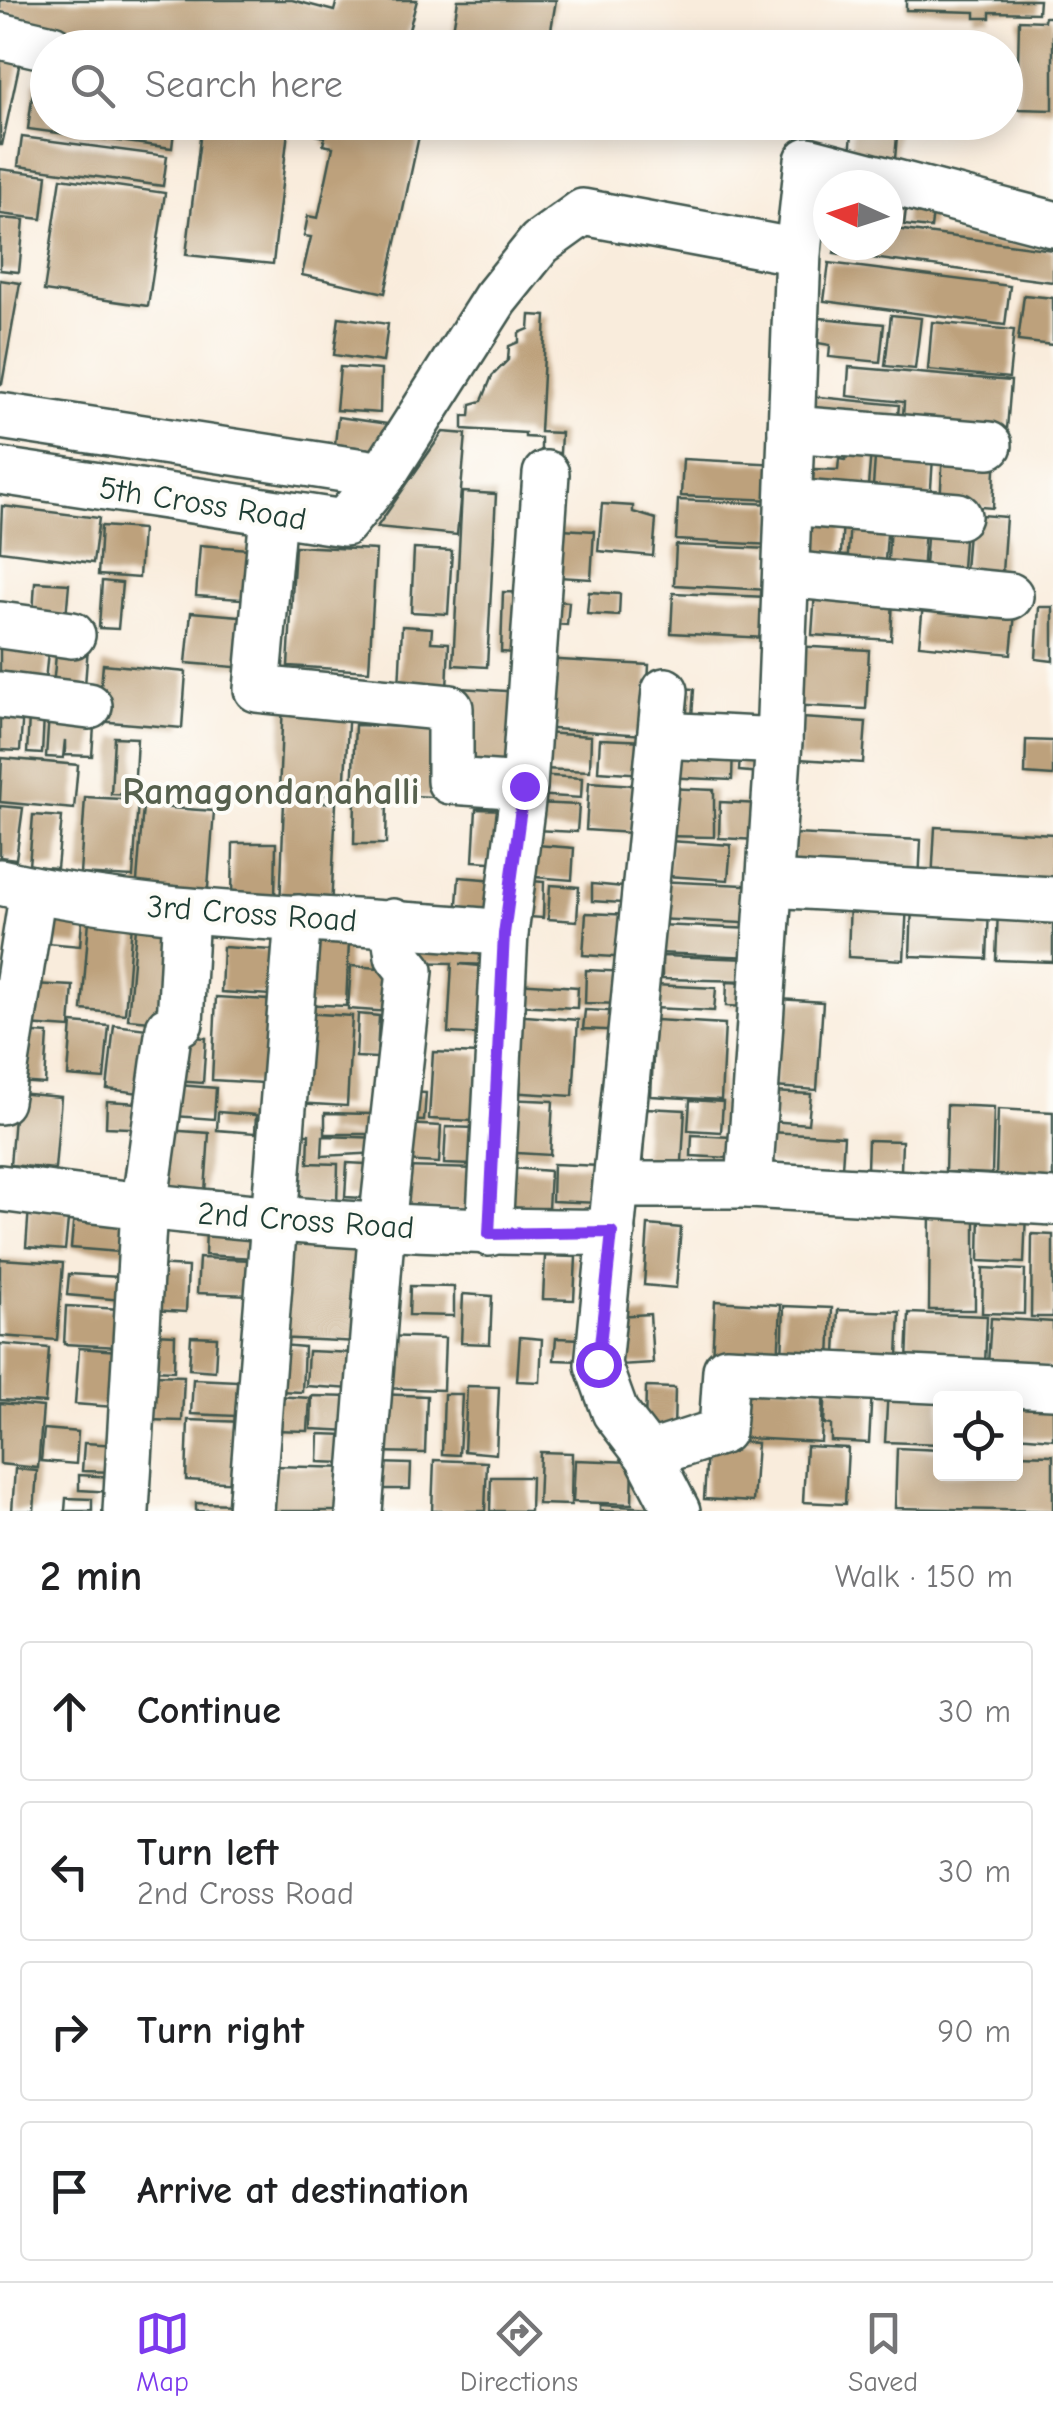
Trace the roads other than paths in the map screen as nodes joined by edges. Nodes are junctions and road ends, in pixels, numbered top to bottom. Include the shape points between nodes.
1 (0, 36) edge
2 (30, 43) edge
3 (1053, 224) edge
4 (798, 252) junction
5 (0, 416) edge
6 (791, 429) junction
7 (989, 445) dead end
8 (0, 472) edge
9 (383, 474) junction
10 (546, 474) dead end
11 (788, 502) junction
12 (273, 514) junction
13 (958, 516) dead end
14 (786, 574) junction
15 (1010, 596) dead end
16 (0, 625) edge
17 (72, 635) dead end
18 (666, 691) dead end
19 (0, 695) edge
20 (89, 706) dead end
21 (661, 735) junction
22 (779, 742) junction
23 (524, 786) junction
24 (770, 884) junction
25 (16, 886) edge
26 (1053, 900) edge
27 (186, 912) junction
28 (298, 918) junction
29 (392, 922) junction
30 (504, 934) junction
31 (0, 1101) edge
32 (617, 1186) junction
33 (749, 1186) junction
34 (0, 1188) edge
35 (1053, 1202) edge
36 (144, 1208) junction
37 (274, 1217) junction
38 (382, 1225) junction
39 (612, 1232) junction
40 (489, 1234) junction
41 (1053, 1386) edge
42 (648, 1455) junction
43 (126, 1511) edge
44 (251, 1511) edge
45 (359, 1511) edge
46 (677, 1511) edge

1 - 2 street
3 - 4 street via 808,160
4 - 6 street
4 - 9 street, 5th Cross Road via 583,212 540,243 495,298
5 - 9 street, 5th Cross Road
6 - 7 street
6 - 11 street
8 - 12 street, 5th Cross Road
9 - 12 street, 5th Cross Road via 344,524
10 - 23 street
11 - 13 street
11 - 14 street
12 - 23 street via 257,689 450,708 450,781
14 - 15 street
14 - 22 street
16 - 17 street
18 - 21 street
19 - 20 street
21 - 22 street
21 - 32 street
22 - 24 street
23 - 30 street
24 - 26 street
24 - 33 street
25 - 27 street, 3rd Cross Road
25 - 31 street
27 - 28 street, 3rd Cross Road
27 - 36 street via 180,1022 170,1028
28 - 29 street, 3rd Cross Road
28 - 37 street
29 - 30 street, 3rd Cross Road
29 - 38 street via 398,956 410,972
30 - 40 street
32 - 33 street
32 - 39 street
33 - 35 street
34 - 36 street, 2nd Cross Road
36 - 37 street, 2nd Cross Road
36 - 43 street
37 - 38 street, 2nd Cross Road
37 - 44 street
38 - 40 street, 2nd Cross Road
38 - 45 street
39 - 40 street, 2nd Cross Road
39 - 42 street via 598,1364 614,1412
41 - 42 street via 726,1370 722,1431
42 - 46 street

